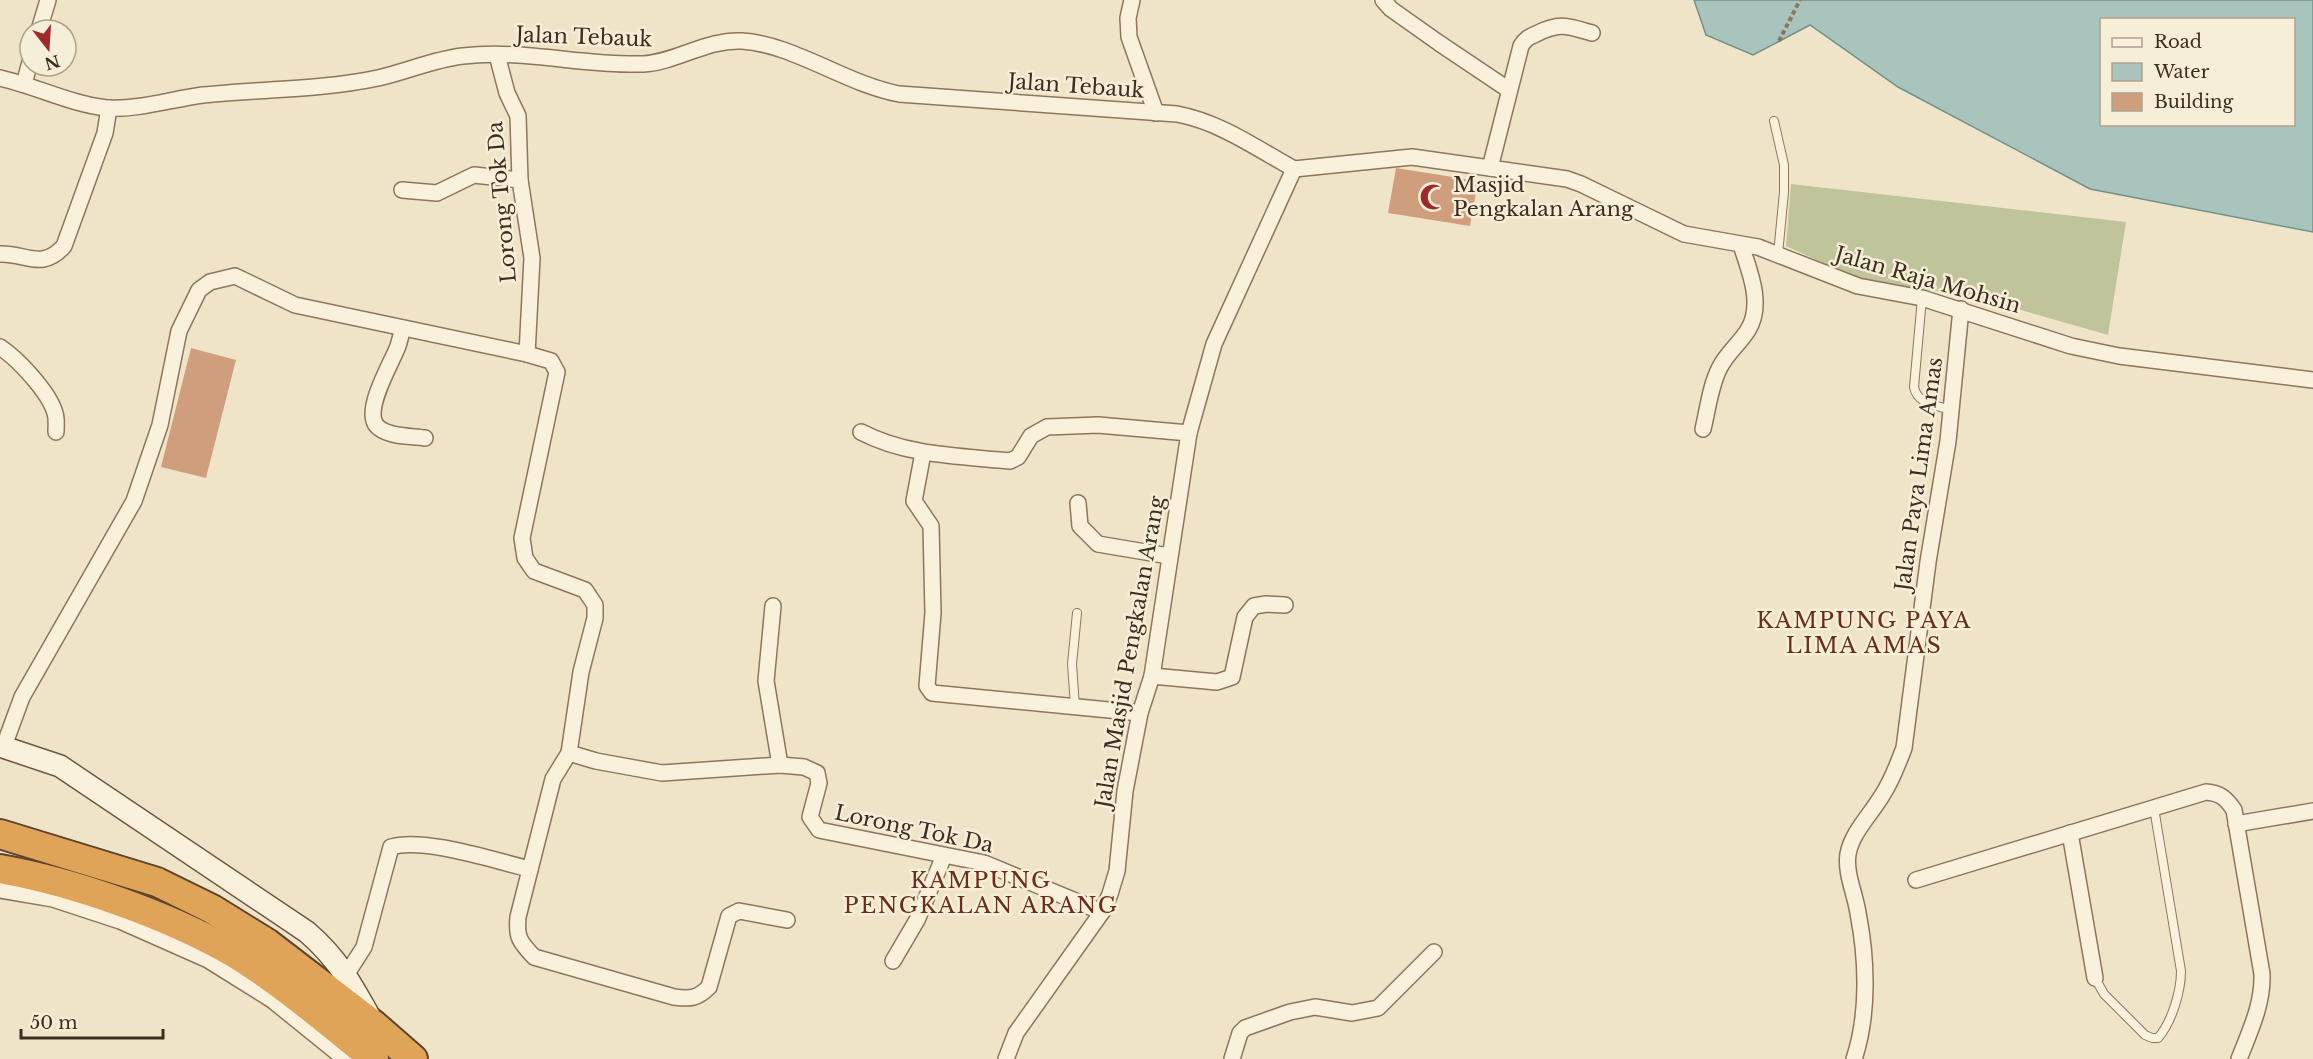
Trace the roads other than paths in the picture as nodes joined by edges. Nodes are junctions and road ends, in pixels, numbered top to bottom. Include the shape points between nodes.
1 (48, 0) edge
2 (1132, 0) edge
3 (1383, 0) edge
4 (43, 18) edge
5 (1592, 33) dead end
6 (497, 55) junction
7 (0, 78) edge
8 (26, 78) edge
9 (24, 84) junction
10 (1509, 90) junction
11 (109, 108) junction
12 (1156, 113) junction
13 (1774, 121) dead end
14 (1490, 168) junction
15 (1294, 170) junction
16 (520, 180) junction
17 (402, 190) dead end
18 (1741, 244) junction
19 (0, 254) edge
20 (1778, 254) junction
21 (1922, 297) junction
22 (1961, 309) junction
23 (403, 328) junction
24 (0, 347) edge
25 (527, 354) junction
26 (2313, 380) edge
27 (1951, 410) junction
28 (1703, 429) dead end
29 (56, 432) dead end
30 (861, 432) dead end
31 (1189, 433) junction
32 (425, 438) dead end
33 (923, 453) junction
34 (1078, 503) dead end
35 (1169, 556) junction
36 (1285, 605) dead end
37 (773, 606) dead end
38 (1077, 614) dead end
39 (1152, 676) junction
40 (1075, 706) junction
41 (1140, 713) junction
42 (2, 746) edge
43 (569, 753) junction
44 (780, 765) junction
45 (2154, 808) junction
46 (2313, 811) edge
47 (2236, 824) junction
48 (2070, 833) junction
49 (0, 834) edge
50 (944, 855) junction
51 (0, 869) edge
52 (530, 869) junction
53 (1916, 880) dead end
54 (0, 890) edge
55 (1102, 912) junction
56 (787, 920) dead end
57 (1434, 952) dead end
58 (893, 961) dead end
59 (2095, 978) joint
60 (340, 984) junction
61 (345, 1059) edge
62 (375, 1059) edge
63 (413, 1059) edge
64 (1006, 1059) edge
65 (1232, 1059) edge
66 (1854, 1059) edge
67 (2239, 1059) edge

1 - 4 street
2 - 12 street via 1129,37
3 - 10 street
5 - 10 street via 1561,24 1526,39
6 - 11 street, Jalan Tebauk via 462,56 357,82 202,95
6 - 12 street, Jalan Tebauk via 644,64 724,41 743,40 780,49 876,90
6 - 16 street, Lorong Tok Da via 518,116
7 - 9 street, Jalan Tebauk
8 - 9 street
9 - 11 street, Jalan Tebauk via 84,105
10 - 14 street
11 - 19 street via 105,133 64,246 46,259
12 - 15 street, Jalan Tebauk via 1193,117 1227,130
13 - 20 lane via 1784,165
14 - 15 street, Jalan Raja Mohsin via 1413,157
14 - 18 street, Jalan Raja Mohsin via 1567,179 1684,234
15 - 31 street, Jalan Masjid Pengkalan Arang via 1214,344
16 - 17 street via 474,174 437,193
16 - 25 street, Lorong Tok Da via 532,258
18 - 20 street, Jalan Raja Mohsin
18 - 28 street via 1755,291 1754,309 1750,328 1720,365
20 - 21 street, Jalan Raja Mohsin via 1858,286
21 - 22 street, Jalan Raja Mohsin
21 - 27 lane via 1915,395 1921,401
22 - 26 street, Jalan Raja Mohsin via 2071,346 2119,356
22 - 27 street, Jalan Paya Lima Amas
23 - 25 street
23 - 32 street via 372,414 381,430
23 - 42 street via 295,305 235,276 210,282 199,290 179,331 160,425 134,501 22,697
24 - 29 street via 23,366 51,404
25 - 43 street via 550,361 557,372 522,538 525,558 534,572 585,590 595,605
27 - 66 street, Jalan Paya Lima Amas via 1904,748 1888,786 1848,853 1864,972 1861,1034
30 - 33 street
31 - 33 street via 1098,425 1047,427 1031,436 1018,457 1010,461
31 - 35 street, Jalan Masjid Pengkalan Arang
33 - 40 street via 914,501 931,526 933,613 927,686 932,693
34 - 35 street via 1080,526 1098,544
35 - 39 street, Jalan Masjid Pengkalan Arang
36 - 39 street via 1254,606 1245,617 1232,677 1217,682
37 - 44 street via 766,681
38 - 40 lane via 1072,664
39 - 41 street, Jalan Masjid Pengkalan Arang
40 - 41 street
41 - 55 street, Jalan Masjid Pengkalan Arang via 1125,791 1118,871
42 - 60 street via 60,766 307,932 325,948
43 - 44 street, Lorong Tok Da via 662,773
43 - 52 street via 553,780
44 - 50 street, Lorong Tok Da via 804,767 817,773 819,783 810,817 819,830
45 - 47 street via 2217,792 2234,810
45 - 48 street
45 - 59 lane via 2181,971 2165,1030 2158,1038 2145,1035 2104,993
46 - 47 street
47 - 67 street via 2263,988
48 - 53 street
48 - 59 street
49 - 60 highway via 157,882 212,909
50 - 55 street, Lorong Tok Da via 984,863
50 - 58 street via 917,920
51 - 62 highway via 36,875 152,914 232,952
52 - 56 street via 516,932 534,957 674,997 690,999 709,987 732,913
52 - 60 street via 436,848 403,844 392,847 364,947
54 - 61 street via 53,899 120,921 208,960 272,1000
55 - 64 street, Jalan Masjid Pengkalan Arang via 1016,1033
57 - 65 street via 1378,1008 1352,1013 1315,1007 1290,1012 1245,1028 1239,1033
60 - 63 highway via 374,1025

